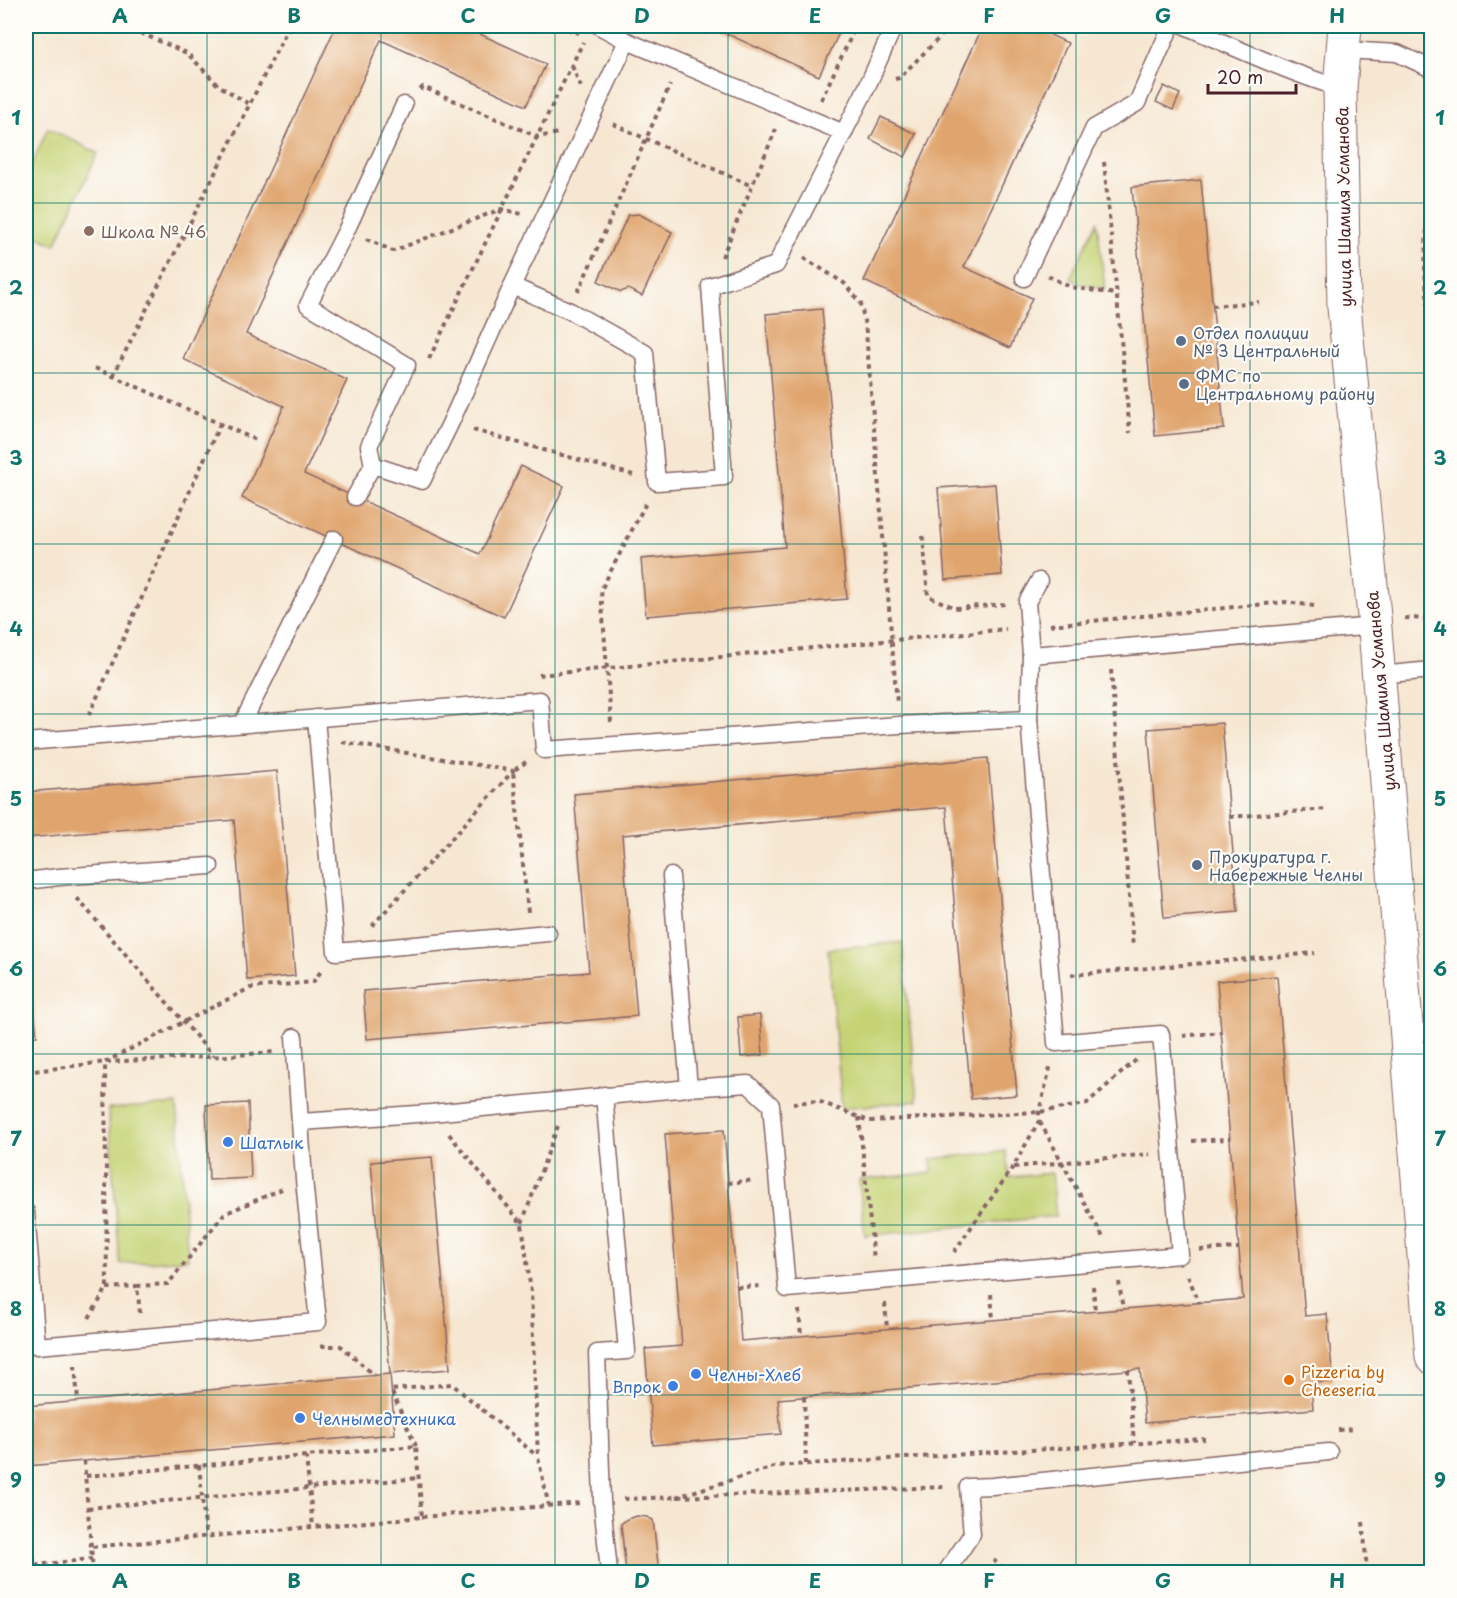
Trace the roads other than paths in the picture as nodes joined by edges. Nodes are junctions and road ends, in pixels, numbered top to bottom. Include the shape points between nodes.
1 (894, 26) edge
2 (1171, 26) edge
3 (1185, 26) edge
4 (592, 31) edge
5 (1345, 38) edge
6 (627, 41) junction
7 (1431, 69) edge
8 (1340, 88) junction
9 (404, 105) road end
10 (844, 133) junction
11 (1026, 272) road end
12 (512, 286) junction
13 (373, 465) junction
14 (355, 496) dead end
15 (333, 539) dead end
16 (1039, 581) dead end
17 (1388, 622) junction
18 (1031, 655) junction
19 (1431, 670) edge
20 (1379, 675) junction
21 (316, 718) junction
22 (1029, 719) junction
23 (243, 724) junction
24 (26, 742) edge
25 (210, 866) dead end
26 (671, 876) dead end
27 (26, 881) edge
28 (548, 933) dead end
29 (1419, 1033) edge
30 (294, 1037) dead end
31 (689, 1088) junction
32 (604, 1095) junction
33 (301, 1122) junction
34 (26, 1212) edge
35 (1431, 1357) edge
36 (1329, 1452) dead end
37 (609, 1572) edge
38 (946, 1572) edge

1 - 10 lane
2 - 11 lane via 1137,103 1094,128
3 - 8 lane
4 - 6 lane
5 - 7 lane via 1397,53
5 - 8 street, улица Шамиля Усманова
6 - 10 lane
6 - 12 lane
8 - 17 street, улица Шамиля Усманова via 1344,307
9 - 13 lane via 308,305 407,365 369,446
10 - 12 lane via 776,265 710,286 724,477 657,482 645,353 570,311
12 - 13 lane via 422,481
13 - 14 lane
15 - 23 lane
16 - 18 lane via 1027,602
17 - 18 lane
17 - 20 street, улица Шамиля Усманова
18 - 22 lane
19 - 20 lane
20 - 29 street, улица Шамиля Усманова
21 - 22 lane via 540,700 544,750
21 - 23 lane
21 - 28 lane via 343,951
22 - 31 lane via 1056,1043 1161,1034 1180,1253 787,1289 771,1105 748,1084
23 - 24 lane
25 - 27 lane
26 - 31 lane
29 - 35 street, улица Шамиля Усманова
30 - 33 lane
31 - 32 lane
32 - 33 lane
32 - 37 lane via 627,1351 597,1353 602,1501
33 - 34 lane via 318,1322 37,1346
36 - 38 lane via 968,1487 972,1534

